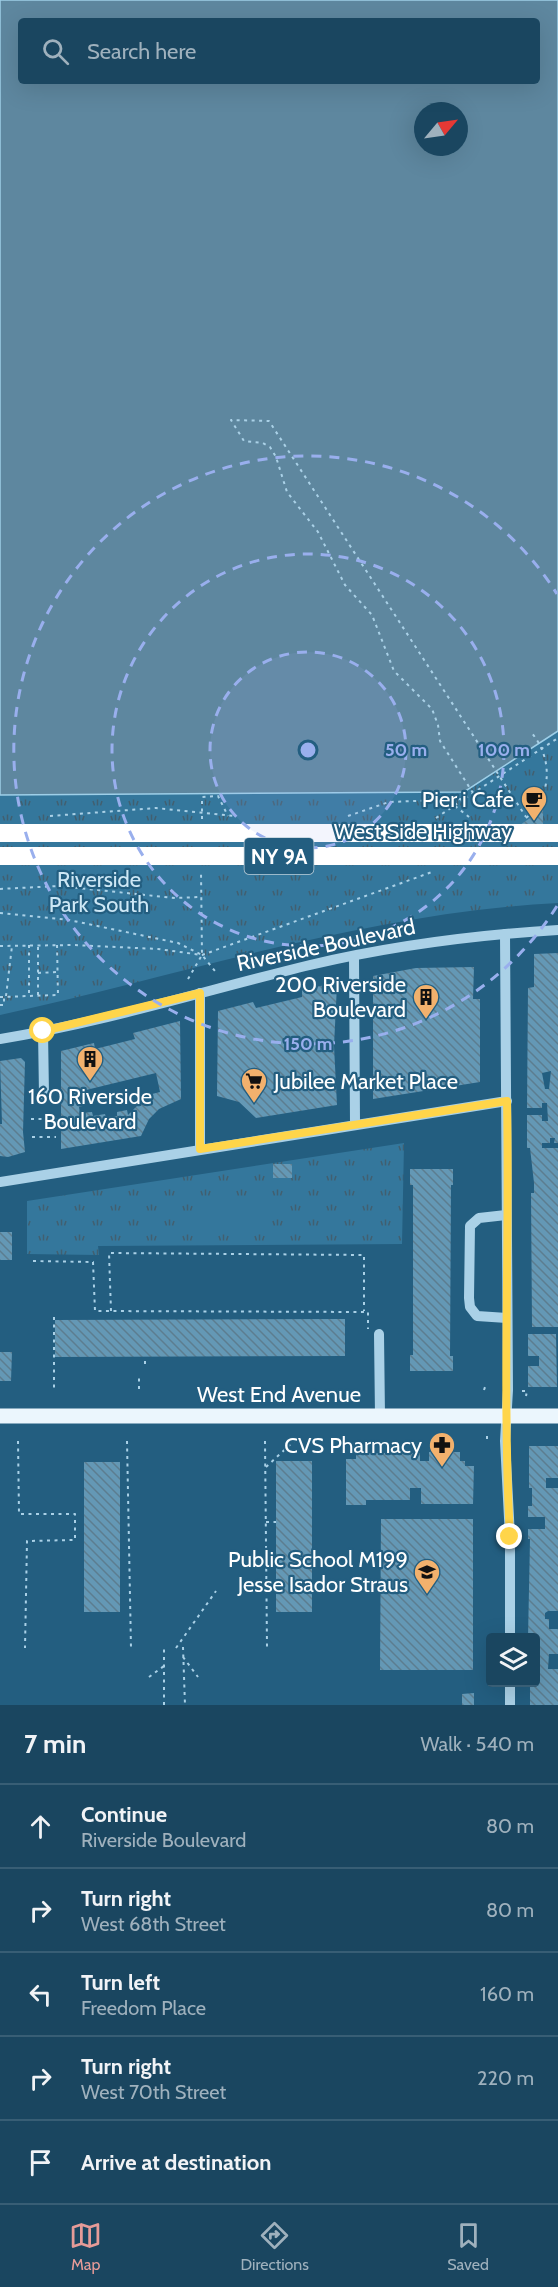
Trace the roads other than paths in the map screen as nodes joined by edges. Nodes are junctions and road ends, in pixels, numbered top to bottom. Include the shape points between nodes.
1 (0, 833) edge
2 (558, 833) edge
3 (0, 856) edge
4 (558, 856) edge
5 (558, 930) edge
6 (505, 933) junction
7 (354, 956) junction
8 (200, 993) junction
9 (43, 1031) junction
10 (0, 1039) edge
11 (44, 1095) dead end
12 (507, 1101) junction
13 (355, 1124) junction
14 (200, 1149) junction
15 (0, 1182) edge
16 (506, 1215) junction
17 (507, 1318) junction
18 (374, 1334) road end
19 (0, 1416) edge
20 (380, 1416) junction
21 (558, 1416) edge
22 (505, 1417) junction
23 (510, 1633) edge
24 (510, 1687) edge
25 (510, 1705) edge

1 - 2 highway, West Side Highway / NY 9A, bridge
3 - 4 highway, West Side Highway / NY 9A, bridge
5 - 6 street, Riverside Boulevard
6 - 7 street, Riverside Boulevard
6 - 12 street
7 - 8 street, Riverside Boulevard
7 - 13 street
8 - 9 street, Riverside Boulevard
8 - 14 street
9 - 10 street, Riverside Boulevard
9 - 11 street
12 - 13 street
12 - 16 street
13 - 14 street
14 - 15 street
16 - 17 street
16 - 17 street via 479,1218 470,1226 469,1298 477,1316
17 - 22 street
18 - 20 street
19 - 20 main road, West End Avenue
20 - 22 main road, West End Avenue
21 - 22 main road, West End Avenue
22 - 23 street
24 - 25 street

